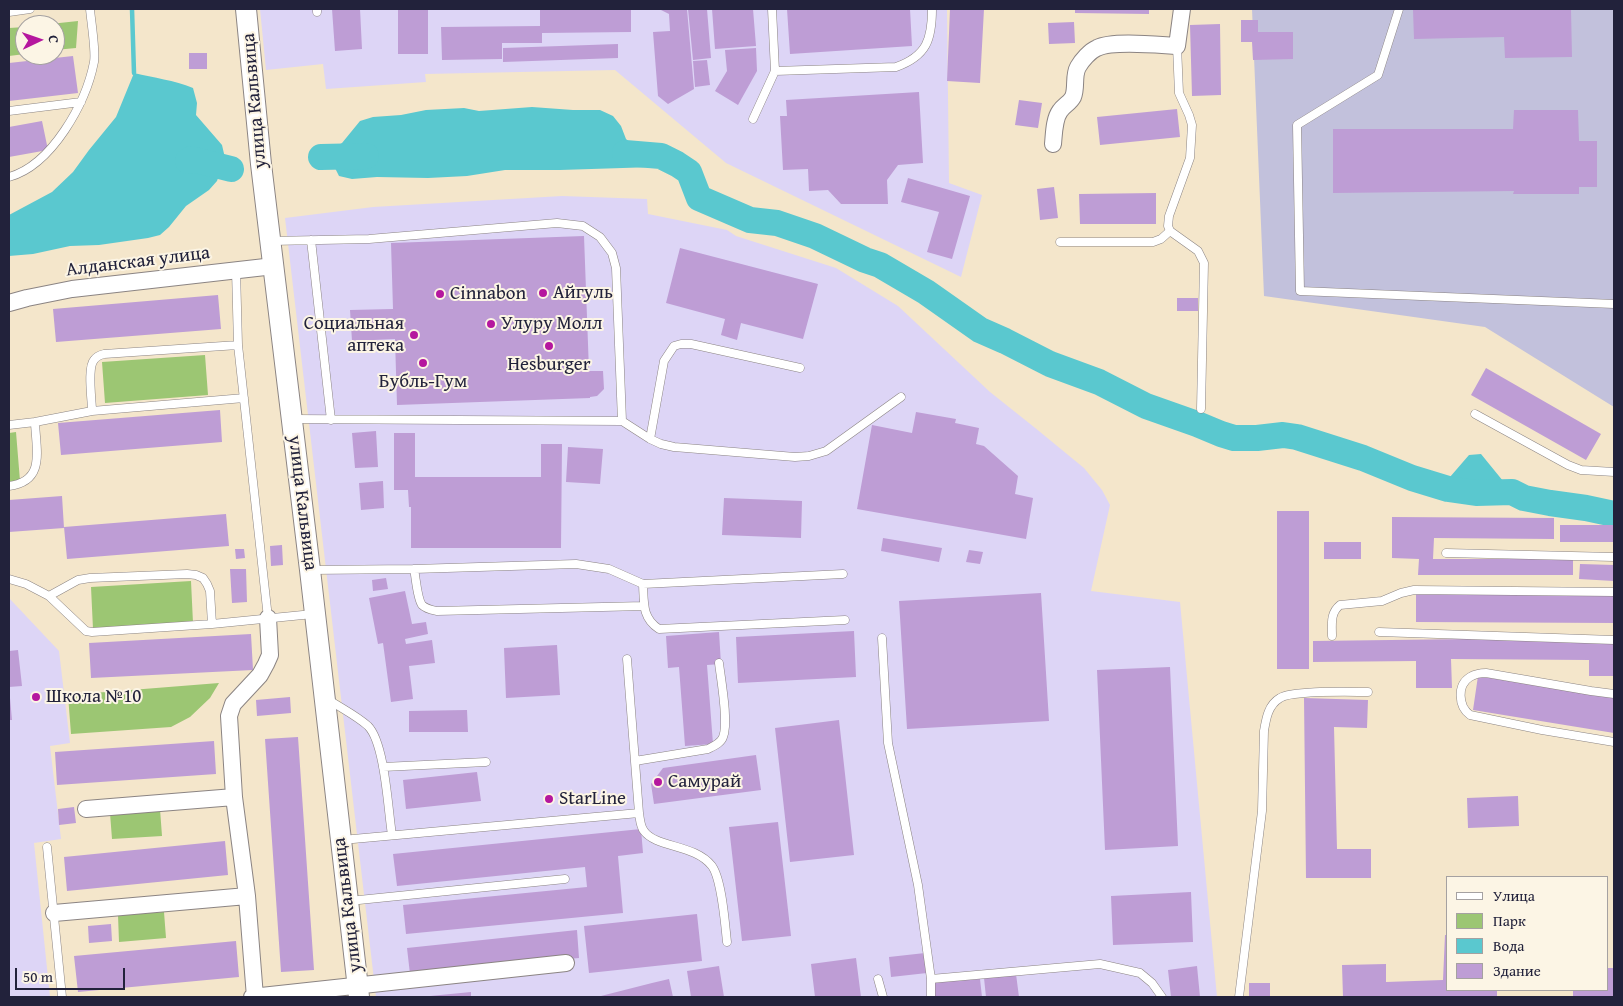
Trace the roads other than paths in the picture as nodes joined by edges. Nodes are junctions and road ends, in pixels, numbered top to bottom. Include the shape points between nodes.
1 (30, 9) edge
2 (90, 9) edge
3 (246, 9) edge
4 (772, 9) edge
5 (932, 9) edge
6 (1182, 9) edge
7 (1399, 9) edge
8 (9, 12) edge
9 (1177, 46) junction
10 (775, 72) junction
11 (81, 102) junction
12 (9, 111) edge
13 (753, 119) dead end
14 (1053, 144) dead end
15 (9, 177) edge
16 (1170, 231) junction
17 (311, 240) junction
18 (271, 241) junction
19 (1060, 242) dead end
20 (274, 266) junction
21 (236, 270) junction
22 (1614, 304) edge
23 (11, 305) edge
24 (238, 345) junction
25 (800, 368) dead end
26 (901, 397) dead end
27 (244, 398) junction
28 (1201, 409) dead end
29 (92, 411) junction
30 (1475, 414) dead end
31 (291, 419) junction
32 (331, 420) junction
33 (622, 421) junction
34 (35, 422) junction
35 (9, 425) edge
36 (650, 439) junction
37 (1614, 472) edge
38 (9, 486) edge
39 (1446, 553) dead end
40 (1614, 557) edge
41 (414, 569) junction
42 (310, 570) junction
43 (843, 574) dead end
44 (9, 579) edge
45 (643, 584) junction
46 (1614, 592) edge
47 (49, 596) junction
48 (644, 606) junction
49 (315, 614) junction
50 (268, 618) junction
51 (845, 620) dead end
52 (212, 624) junction
53 (1379, 632) dead end
54 (1332, 636) dead end
55 (882, 638) dead end
56 (1614, 640) edge
57 (628, 660) dead end
58 (719, 663) dead end
59 (1368, 692) dead end
60 (1614, 694) edge
61 (324, 697) junction
62 (1614, 742) edge
63 (635, 761) junction
64 (486, 762) dead end
65 (383, 767) junction
66 (234, 797) junction
67 (86, 809) dead end
68 (639, 813) junction
69 (392, 835) junction
70 (340, 840) junction
71 (47, 847) dead end
72 (565, 879) dead end
73 (247, 896) junction
74 (348, 902) junction
75 (54, 913) junction
76 (727, 942) dead end
77 (566, 963) dead end
78 (878, 979) dead end
79 (931, 980) junction
80 (358, 992) edge
81 (62, 997) edge
82 (253, 997) edge
83 (883, 997) edge
84 (931, 997) edge
85 (1162, 997) edge
86 (1239, 997) edge

1 - 8 lane
2 - 11 lane via 95,60
3 - 18 street, улица Кальвица
4 - 10 lane
5 - 10 lane via 928,41 923,51 910,62 896,67
6 - 9 street
7 - 22 lane via 1378,75 1298,125 1300,291
9 - 14 street via 1117,44 1096,48 1078,68 1074,96 1060,110
9 - 16 lane via 1179,93 1192,125 1190,158 1169,216
10 - 13 lane
11 - 12 lane
11 - 15 lane via 59,139 35,164
16 - 19 lane via 1153,242
16 - 28 lane via 1198,252 1204,263
17 - 18 lane
17 - 32 lane
17 - 33 lane via 369,239 557,224 583,226 600,237 612,253 616,268
18 - 20 street, улица Кальвица
20 - 21 street, Алданская улица
20 - 31 street, улица Кальвица
21 - 23 street, Алданская улица via 72,289
21 - 24 lane
24 - 27 lane
24 - 29 lane via 99,356 92,361 90,368
25 - 36 lane via 691,344 674,346 664,361
26 - 36 lane via 826,451 809,456 674,447
27 - 29 lane
27 - 50 lane
29 - 34 lane
30 - 37 lane via 1568,465 1581,470
31 - 32 lane
31 - 42 street, улица Кальвица
32 - 33 lane
33 - 36 lane
34 - 35 lane
34 - 38 lane via 35,473 26,481
39 - 40 lane
41 - 42 lane
41 - 45 lane via 576,564 609,569
41 - 48 lane via 422,605 437,611
42 - 49 street, улица Кальвица
43 - 45 lane
44 - 47 lane
45 - 48 lane
46 - 54 lane via 1414,590 1382,601 1340,605 1333,614
47 - 52 lane via 86,631
47 - 52 lane via 78,580 90,578 187,574 203,578 210,590
48 - 51 lane via 647,618 659,629
49 - 50 lane
49 - 61 street, улица Кальвица
50 - 52 lane
50 - 66 street via 270,655 260,675 233,704 229,716
53 - 56 lane
55 - 79 lane via 888,743 918,885
57 - 63 lane
58 - 63 lane via 725,725 723,738 708,749
59 - 86 lane via 1292,694 1280,698 1270,708 1264,731 1259,846
60 - 62 lane via 1486,673 1469,677 1464,682 1460,698 1461,705 1470,715
61 - 65 lane via 368,726 376,738
61 - 70 street, улица Кальвица
63 - 68 lane
64 - 65 lane
65 - 69 lane
66 - 67 street
66 - 73 street
68 - 69 lane
68 - 76 lane via 645,833 653,839 692,851 712,867 717,877
69 - 70 lane
70 - 74 street, улица Кальвица
71 - 75 lane
72 - 74 lane
73 - 75 street
73 - 82 street
74 - 80 street, улица Кальвица
75 - 81 lane
77 - 80 street
78 - 83 lane
79 - 84 lane
79 - 85 lane via 1100,964 1140,973
80 - 82 street

